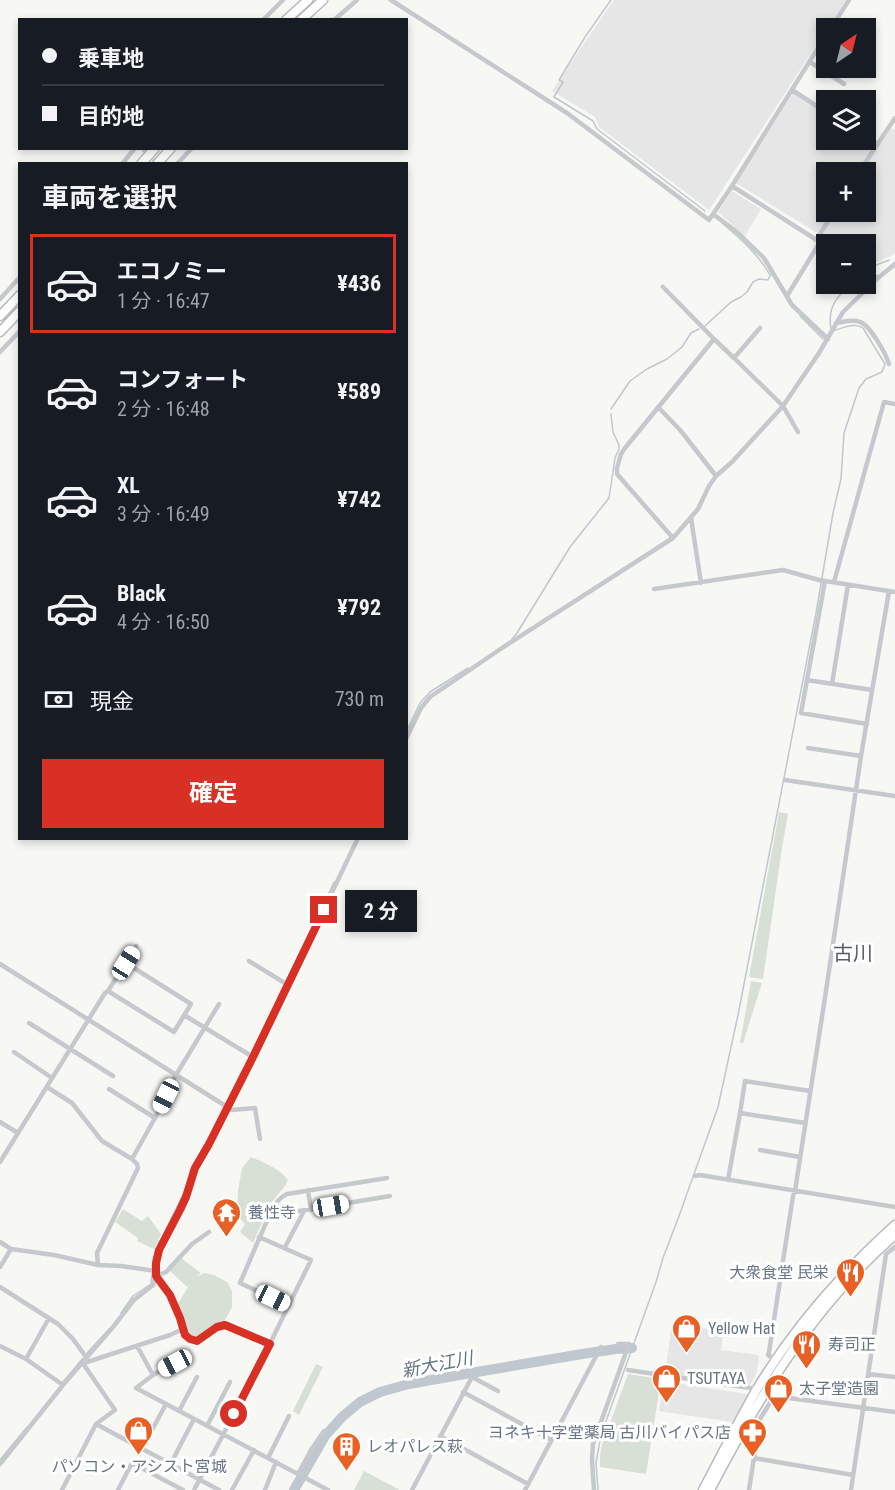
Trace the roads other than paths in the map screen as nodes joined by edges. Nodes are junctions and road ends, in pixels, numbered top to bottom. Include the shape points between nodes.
1 (284, 0) edge
2 (308, 0) edge
3 (323, 0) edge
4 (357, 0) edge
5 (391, 0) edge
6 (849, 0) edge
7 (265, 18) edge
8 (288, 18) edge
9 (303, 18) edge
10 (336, 18) edge
11 (837, 18) edge
12 (816, 52) edge
13 (810, 62) junction
14 (844, 84) dead end
15 (792, 90) junction
16 (816, 106) edge
17 (895, 118) edge
18 (878, 144) joint
19 (133, 150) edge
20 (153, 150) edge
21 (169, 150) edge
22 (190, 150) edge
23 (124, 162) edge
24 (143, 162) edge
25 (159, 162) edge
26 (179, 162) edge
27 (866, 162) edge
28 (732, 186) junction
29 (713, 214) junction
30 (816, 240) edge
31 (816, 245) edge
32 (895, 264) edge
33 (878, 278) joint
34 (18, 279) edge
35 (663, 287) dead end
36 (787, 296) junction
37 (18, 297) edge
38 (0, 299) edge
39 (18, 313) edge
40 (0, 316) edge
41 (834, 327) junction
42 (760, 328) dead end
43 (0, 332) edge
44 (18, 333) edge
45 (714, 339) junction
46 (828, 339) junction
47 (0, 352) edge
48 (734, 358) junction
49 (889, 364) dead end
50 (895, 404) edge
51 (783, 406) junction
52 (658, 407) junction
53 (798, 432) dead end
54 (716, 476) junction
55 (691, 518) junction
56 (673, 538) junction
57 (823, 581) junction
58 (834, 582) junction
59 (701, 583) junction
60 (848, 585) junction
61 (654, 589) dead end
62 (892, 592) edge
63 (807, 680) junction
64 (832, 684) junction
65 (872, 690) junction
66 (867, 724) junction
67 (408, 735) edge
68 (808, 748) dead end
69 (861, 756) junction
70 (785, 780) dead end
71 (856, 791) junction
72 (895, 796) edge
73 (357, 840) edge
74 (136, 946) dead end
75 (249, 961) dead end
76 (126, 963) junction
77 (0, 964) edge
78 (288, 985) junction
79 (108, 991) junction
80 (219, 1004) dead end
81 (184, 1015) junction
82 (88, 1020) junction
83 (29, 1023) dead end
84 (205, 1028) junction
85 (71, 1048) junction
86 (14, 1052) dead end
87 (253, 1057) junction
88 (176, 1075) junction
89 (113, 1076) dead end
90 (52, 1078) junction
91 (47, 1087) junction
92 (109, 1089) dead end
93 (810, 1091) junction
94 (227, 1107) junction
95 (740, 1113) junction
96 (155, 1118) junction
97 (0, 1122) edge
98 (805, 1123) junction
99 (18, 1133) junction
100 (260, 1139) dead end
101 (760, 1150) dead end
102 (800, 1156) junction
103 (132, 1159) junction
104 (0, 1162) edge
105 (695, 1176) dead end
106 (387, 1178) dead end
107 (728, 1180) junction
108 (308, 1190) junction
109 (795, 1191) junction
110 (390, 1196) dead end
111 (895, 1207) edge
112 (310, 1210) junction
113 (304, 1211) junction
114 (269, 1216) junction
115 (895, 1225) edge
116 (209, 1232) dead end
117 (895, 1235) edge
118 (259, 1237) junction
119 (0, 1242) edge
120 (285, 1247) junction
121 (895, 1247) edge
122 (11, 1249) junction
123 (98, 1265) junction
124 (0, 1267) edge
125 (156, 1274) junction
126 (0, 1287) edge
127 (289, 1306) junction
128 (49, 1317) junction
129 (183, 1329) junction
130 (270, 1344) junction
131 (624, 1344) dead end
132 (136, 1346) junction
133 (2, 1347) edge
134 (600, 1347) dead end
135 (0, 1356) edge
136 (86, 1357) junction
137 (26, 1359) junction
138 (776, 1360) junction
139 (82, 1362) junction
140 (175, 1363) dead end
141 (628, 1370) dead end
142 (868, 1374) junction
143 (153, 1375) junction
144 (197, 1377) dead end
145 (895, 1377) edge
146 (230, 1382) dead end
147 (63, 1385) junction
148 (498, 1391) dead end
149 (761, 1391) junction
150 (463, 1392) junction
151 (774, 1396) junction
152 (166, 1404) junction
153 (864, 1407) junction
154 (179, 1411) junction
155 (895, 1412) edge
156 (289, 1416) dead end
157 (194, 1419) junction
158 (96, 1424) junction
159 (207, 1426) junction
160 (152, 1430) dead end
161 (324, 1431) dead end
162 (224, 1435) junction
163 (440, 1436) junction
164 (551, 1440) junction
165 (254, 1450) junction
166 (268, 1458) junction
167 (754, 1458) junction
168 (277, 1463) junction
169 (0, 1464) edge
170 (170, 1465) junction
171 (301, 1475) junction
172 (853, 1475) junction
173 (199, 1480) junction
174 (528, 1484) junction
175 (62, 1490) edge
176 (118, 1490) edge
177 (183, 1490) edge
178 (194, 1490) edge
179 (219, 1490) edge
180 (232, 1490) edge
181 (265, 1490) edge
182 (328, 1490) edge
183 (412, 1490) edge
184 (525, 1490) edge
185 (594, 1490) edge
186 (703, 1490) edge
187 (710, 1490) edge
188 (750, 1490) edge
189 (851, 1490) edge

1 - 7 street
2 - 8 highway
3 - 9 highway
4 - 10 street
5 - 29 street via 567,113 709,220
6 - 11 street
12 - 13 street
13 - 14 street
13 - 15 street
15 - 16 street
15 - 28 street
17 - 18 street
18 - 27 street
19 - 23 street
20 - 24 highway
21 - 25 highway
22 - 26 street
28 - 29 street
28 - 30 street
29 - 36 street via 764,258
31 - 36 street
32 - 33 street
33 - 41 street via 850,304
34 - 38 street
35 - 45 street
36 - 46 street
37 - 40 highway
39 - 43 highway
41 - 46 street
41 - 49 street via 856,321 867,325
42 - 48 street
44 - 47 street
45 - 48 street
45 - 52 street
46 - 51 street
48 - 51 street
50 - 58 street via 884,402
51 - 53 street
51 - 54 street
52 - 54 street
52 - 56 street via 621,454 616,468 617,474
54 - 55 street
55 - 56 street
55 - 59 street
56 - 67 street via 430,697
57 - 58 street
57 - 59 street via 783,570
57 - 63 street
58 - 60 street
59 - 61 street
60 - 62 street
60 - 64 street
62 - 65 street
63 - 64 street
63 - 66 street via 801,713
64 - 65 street
65 - 66 street
66 - 69 street
68 - 69 street
69 - 71 street
70 - 71 street
71 - 72 street
71 - 93 street
73 - 78 street
74 - 76 street
75 - 78 street
76 - 79 street
76 - 81 street via 191,1004
77 - 82 street
78 - 87 street
79 - 81 street via 174,1032
79 - 82 street
80 - 84 street
81 - 84 street
82 - 85 street
82 - 88 street
83 - 85 street
84 - 87 street
84 - 88 street
85 - 89 street
85 - 90 street
86 - 90 street
87 - 94 street
88 - 94 street
88 - 96 street
90 - 91 street
91 - 99 street
91 - 103 street via 72,1103 102,1142
92 - 96 street
93 - 95 street via 746,1081
93 - 98 street
94 - 100 street via 255,1108
94 - 125 street via 159,1250
95 - 98 street
95 - 107 street
96 - 103 street
97 - 99 street
98 - 102 street
99 - 104 street
101 - 102 street
102 - 109 street
103 - 123 street via 138,1168 97,1253
105 - 107 street
106 - 108 street
107 - 109 street
108 - 112 street
108 - 114 street via 281,1196
109 - 111 street
109 - 138 street via 768,1355
110 - 112 street
112 - 113 street
113 - 114 street
113 - 120 street
114 - 118 street
115 - 138 highway via 843,1275
116 - 125 street via 166,1272
117 - 149 highway via 828,1304
118 - 120 street
118 - 127 street via 240,1283
119 - 122 street
120 - 127 street via 311,1260
121 - 142 street via 886,1254
122 - 123 street
122 - 124 street
123 - 125 street
125 - 129 street via 170,1295
125 - 136 street via 153,1285 134,1300
126 - 128 street
127 - 130 street
128 - 136 street
128 - 137 street
129 - 130 street via 185,1335 196,1341 225,1325
129 - 132 street
130 - 162 street
131 - 185 street via 623,1358 593,1444
132 - 139 street
132 - 143 street
133 - 135 street
133 - 137 street
134 - 164 street
136 - 139 street
137 - 147 street
138 - 149 highway
139 - 147 street
139 - 158 street via 115,1410
140 - 143 street
141 - 149 street
142 - 145 street
142 - 153 street
143 - 152 street via 136,1388
144 - 154 street
146 - 159 street
147 - 169 street
148 - 150 street via 472,1377
149 - 151 street
149 - 186 highway
149 - 187 highway
150 - 163 street
150 - 164 street
151 - 153 street
151 - 167 street via 760,1419
152 - 154 street
152 - 160 street
153 - 155 street
153 - 172 street
154 - 157 street
156 - 166 street
157 - 159 street
157 - 170 street
158 - 170 street
158 - 175 street
159 - 162 street
161 - 171 street
162 - 165 street
162 - 173 street
163 - 174 street
163 - 183 street
164 - 174 street
165 - 166 street
165 - 180 street
166 - 168 street
167 - 172 street
167 - 188 street
168 - 171 street
168 - 181 street
170 - 173 street
171 - 182 street
172 - 189 street
173 - 178 street
173 - 179 street
174 - 184 street
176 - 177 street via 132,1463

